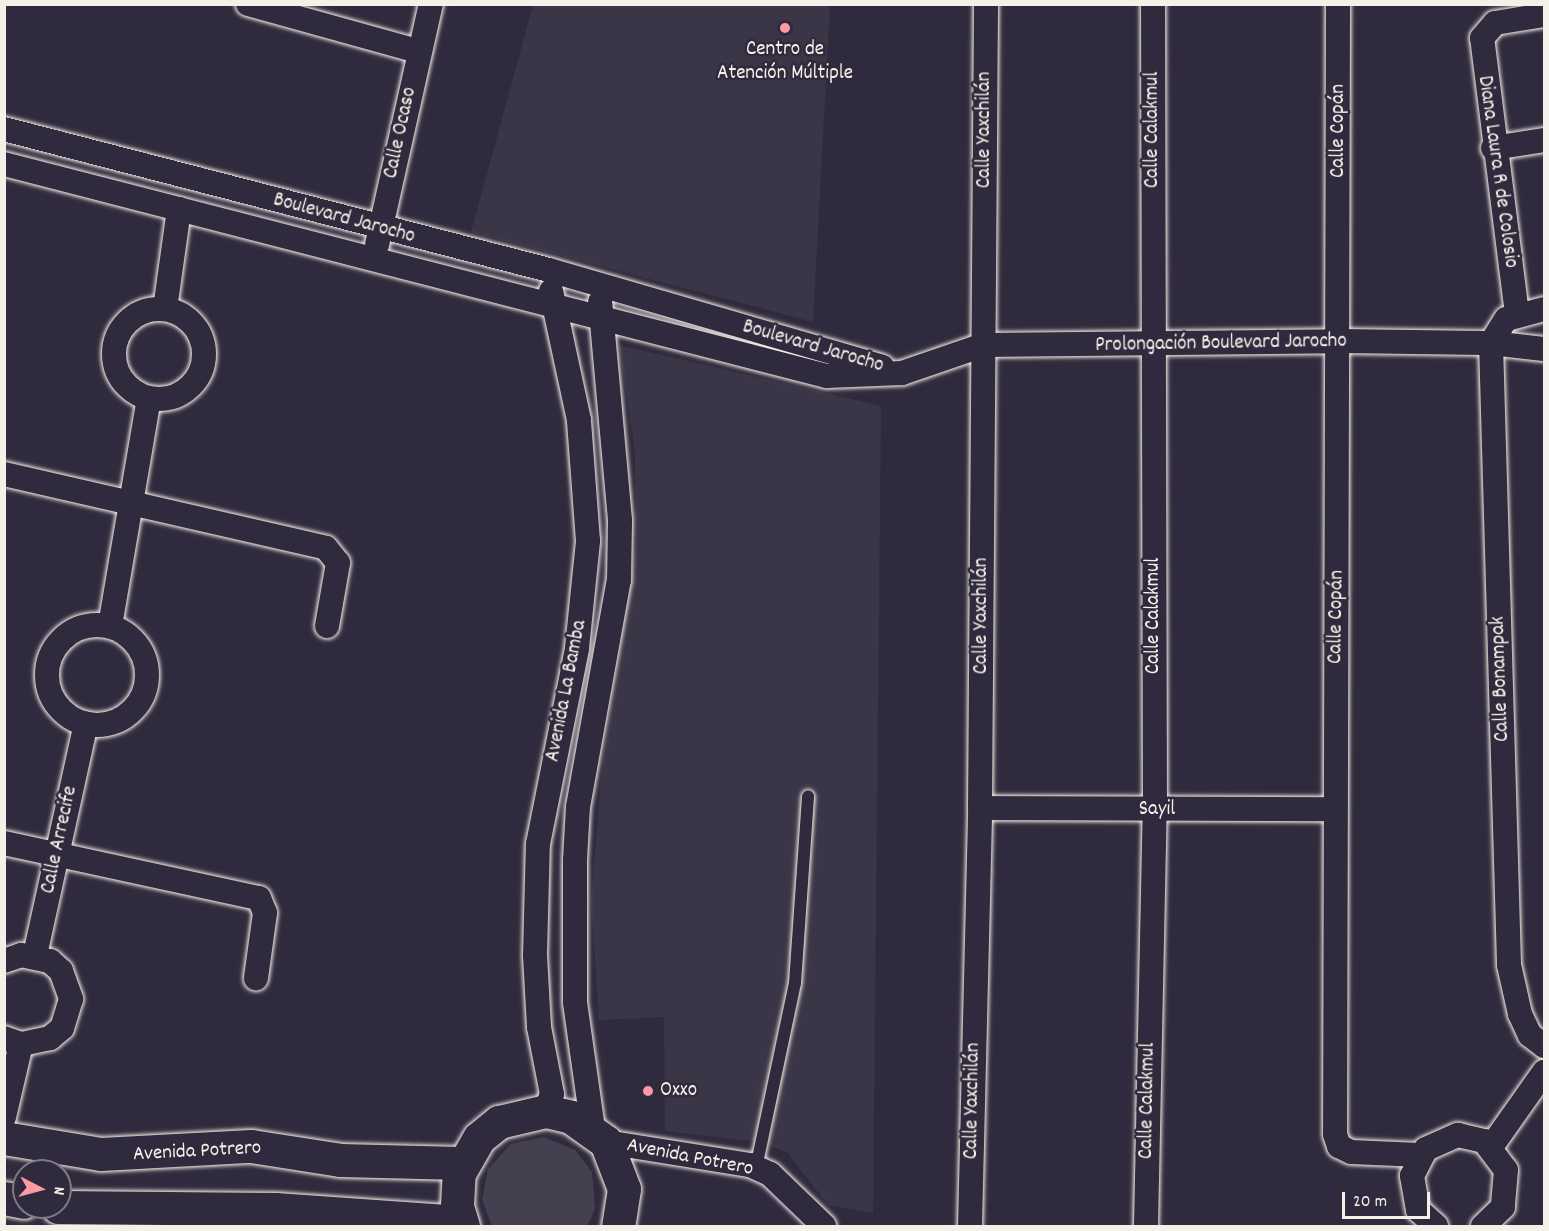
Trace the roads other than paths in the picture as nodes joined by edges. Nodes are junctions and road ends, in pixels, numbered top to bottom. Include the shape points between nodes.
1 (431, 4) edge
2 (986, 4) edge
3 (1153, 4) edge
4 (1338, 4) edge
5 (258, 6) edge
6 (1545, 15) edge
7 (418, 51) junction
8 (4, 129) edge
9 (1545, 140) edge
10 (1493, 148) junction
11 (4, 164) edge
12 (179, 209) junction
13 (381, 229) junction
14 (373, 262) junction
15 (549, 270) junction
16 (601, 285) junction
17 (552, 303) junction
18 (165, 309) junction
19 (1545, 309) edge
20 (1517, 314) junction
21 (600, 315) junction
22 (1341, 341) junction
23 (1491, 343) junction
24 (984, 345) junction
25 (1153, 346) junction
26 (1545, 349) edge
27 (902, 373) junction
28 (149, 399) junction
29 (4, 474) edge
30 (130, 503) junction
31 (110, 626) junction
32 (327, 626) dead end
33 (86, 724) junction
34 (808, 796) dead end
35 (981, 808) junction
36 (1334, 809) junction
37 (1155, 811) junction
38 (4, 843) edge
39 (57, 853) junction
40 (35, 955) junction
41 (4, 961) edge
42 (256, 978) dead end
43 (13, 1041) edge
44 (1545, 1047) edge
45 (1545, 1072) edge
46 (546, 1111) junction
47 (4, 1117) edge
48 (599, 1136) junction
49 (4, 1138) edge
50 (1491, 1147) junction
51 (1420, 1155) junction
52 (461, 1163) junction
53 (756, 1168) junction
54 (72, 1207) edge
55 (462, 1224) edge
56 (1435, 1226) edge
57 (618, 1227) edge
58 (824, 1227) edge
59 (970, 1227) edge
60 (1146, 1227) edge
61 (1483, 1227) edge

1 - 7 street, Calle Ocaso
2 - 24 street, Calle Yaxchilán
3 - 25 street, Calle Calakmul
4 - 22 street, Calle Copán
5 - 7 street
6 - 10 street, Diana Laura R de Colosio via 1495,23 1484,30
7 - 13 street, Calle Ocaso
8 - 13 street, Boulevard Jarocho
9 - 10 street
10 - 20 street, Diana Laura R de Colosio
11 - 12 street, Boulevard Jarocho
12 - 14 street, Boulevard Jarocho
12 - 18 street
13 - 14 street, Calle Ocaso
13 - 15 street, Boulevard Jarocho
14 - 17 street, Boulevard Jarocho
15 - 16 street, Boulevard Jarocho
15 - 17 street, Avenida La Bamba
16 - 21 street, Avenida La Bamba
16 - 27 street, Boulevard Jarocho
17 - 21 street, Boulevard Jarocho
17 - 46 street, Avenida La Bamba via 579,420 588,541 577,648 538,844 535,955 539,1028 552,1094
18 - 28 street via 151,309 127,322 115,346 114,360 126,386
18 - 28 street via 196,328 204,362 184,393
19 - 20 street
20 - 23 street via 1496,328
21 - 27 street, Boulevard Jarocho via 827,376
21 - 48 street, Avenida La Bamba via 620,520 619,580 578,807 574,1002
22 - 23 street, Prolongación Boulevard Jarocho
22 - 25 street, Prolongación Boulevard Jarocho
22 - 36 street, Calle Copán
23 - 26 street, Prolongación Boulevard Jarocho
23 - 44 street, Calle Bonampak via 1509,965 1520,1014 1530,1035
24 - 25 street, Prolongación Boulevard Jarocho
24 - 27 street, Prolongación Boulevard Jarocho
24 - 35 street, Calle Yaxchilán
25 - 37 street, Calle Calakmul
28 - 30 street
29 - 30 street
30 - 31 street
30 - 32 street via 326,548 338,563
31 - 33 street via 138,645 147,678 134,709 103,725
31 - 33 street via 94,624 64,636 48,663 51,694 72,718
33 - 39 street, Calle Arrecife
34 - 53 lane via 795,983
35 - 37 street, Sayil
35 - 59 street, Calle Yaxchilán
36 - 37 street, Sayil
36 - 51 street, Calle Copán via 1335,1140 1351,1152
37 - 60 street, Calle Calakmul
38 - 39 street
39 - 40 street, Calle Arrecife
39 - 42 street via 259,898 265,913
40 - 41 street
40 - 43 street via 61,971 72,999 62,1028 36,1044
43 - 47 street
45 - 50 street
46 - 48 street
46 - 52 street via 499,1122
48 - 53 street, Avenida Potrero
48 - 57 street via 624,1189
49 - 52 street, Avenida Potrero via 101,1154 251,1146 340,1160
50 - 51 street via 1458,1135 1433,1143
50 - 61 street via 1503,1161 1508,1189 1503,1207
51 - 56 street via 1412,1176 1414,1200
52 - 55 street via 457,1189
53 - 58 street, Avenida Potrero via 770,1174
54 - 55 street via 264,1209

